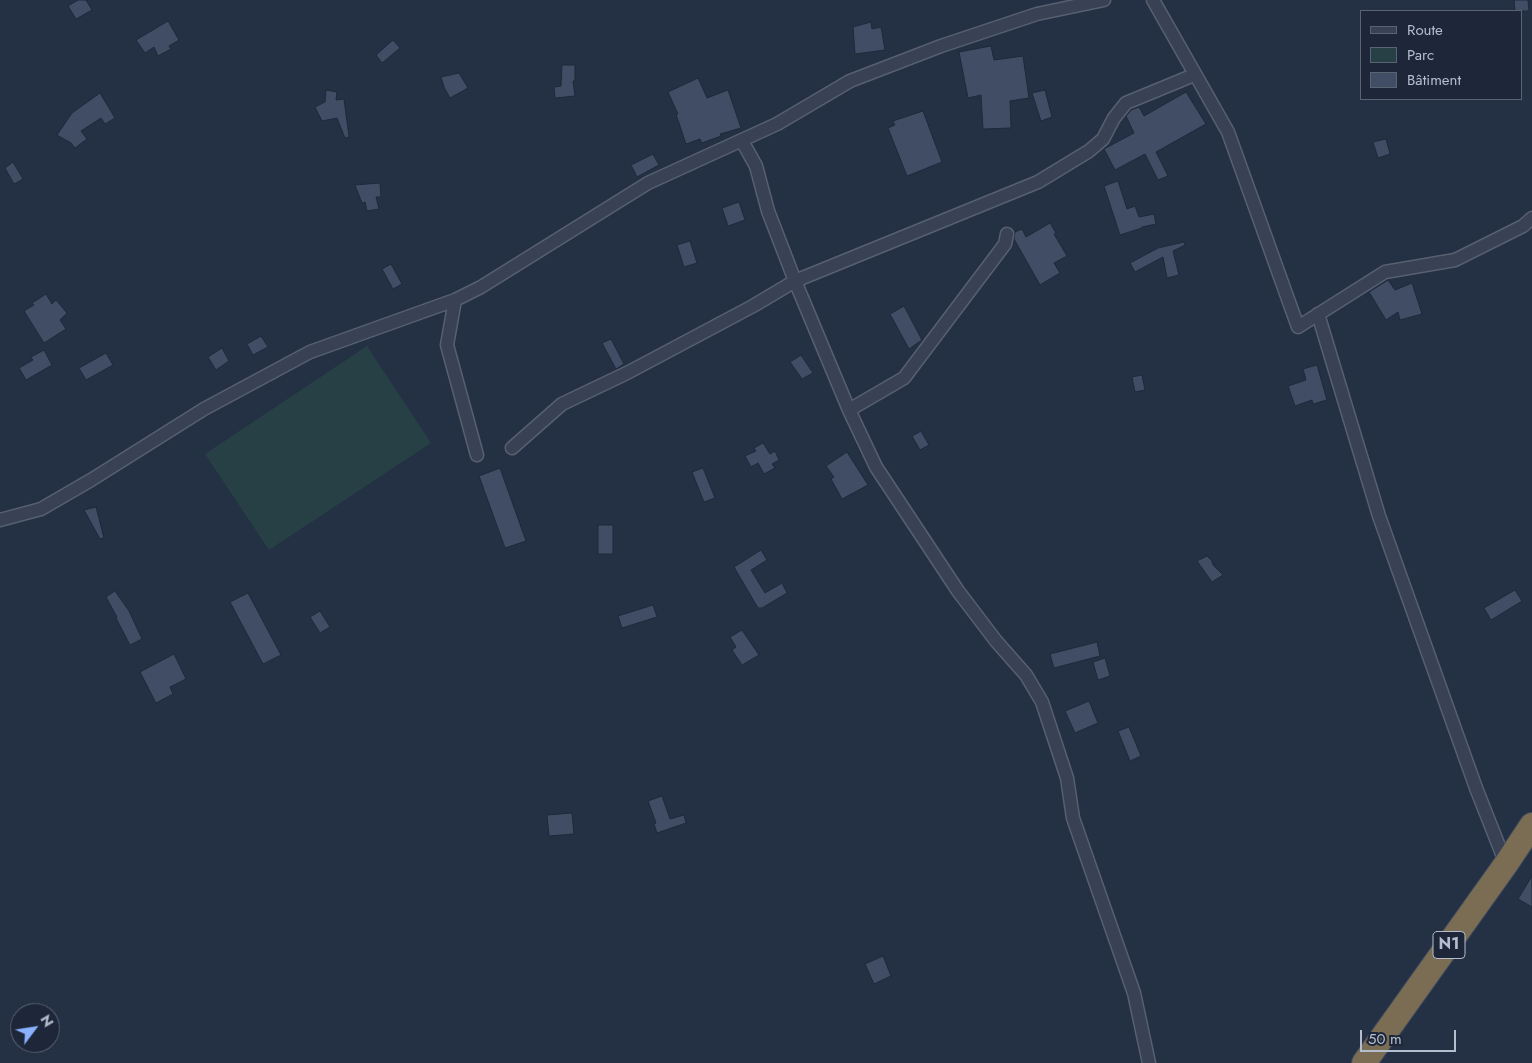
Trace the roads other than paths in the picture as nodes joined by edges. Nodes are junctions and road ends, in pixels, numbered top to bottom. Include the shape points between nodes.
1 (1104, 0) edge
2 (1153, 0) edge
3 (1194, 75) junction
4 (742, 141) junction
5 (1532, 218) edge
6 (1007, 234) dead end
7 (795, 281) junction
8 (455, 300) junction
9 (1318, 314) junction
10 (849, 410) junction
11 (512, 448) dead end
12 (477, 455) dead end
13 (0, 520) edge
14 (1532, 825) edge
15 (1506, 864) junction
16 (1149, 1063) edge
17 (1364, 1063) edge

1 - 4 street via 1038,14 850,81
2 - 3 street
3 - 7 street via 1126,103 1103,139 1038,182
3 - 9 street via 1228,132 1298,327
4 - 7 street via 756,166 768,211
4 - 8 street via 648,183
5 - 9 street via 1523,226 1455,260 1385,272
6 - 10 street via 1005,244 904,378
7 - 10 street
7 - 11 street via 627,373 562,404
8 - 12 street via 447,345
8 - 13 street via 310,352 204,409 41,509
9 - 15 street via 1379,516
10 - 16 street via 876,467 917,530 958,591 1026,675 1042,702 1067,778 1074,818 1134,993
14 - 15 highway, N1
15 - 17 highway, N1

